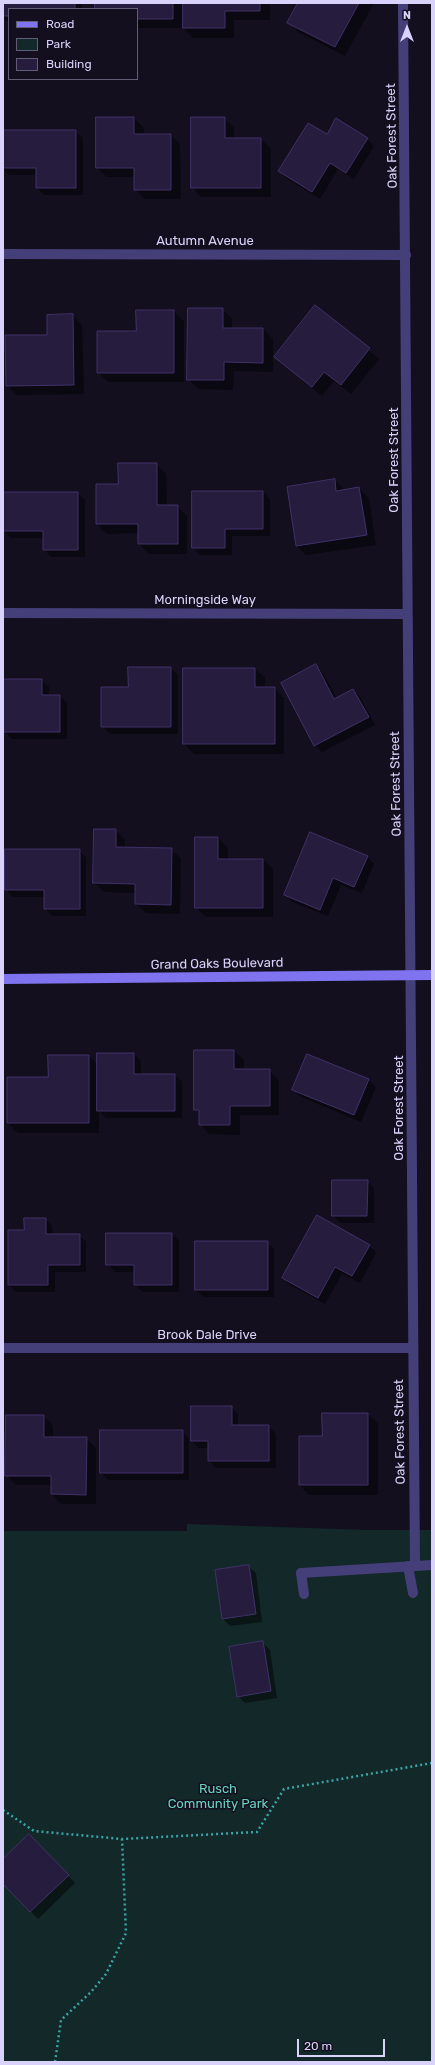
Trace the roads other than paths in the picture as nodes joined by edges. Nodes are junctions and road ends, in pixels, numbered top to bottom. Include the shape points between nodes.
1 (403, 3) edge
2 (3, 254) edge
3 (406, 255) junction
4 (3, 612) edge
5 (407, 614) junction
6 (412, 975) junction
7 (432, 975) edge
8 (3, 979) edge
9 (3, 1348) edge
10 (412, 1348) junction
11 (412, 1565) junction
12 (432, 1565) edge
13 (304, 1594) dead end
14 (413, 1594) dead end

1 - 3 street, Oak Forest Street
2 - 3 street, Autumn Avenue
3 - 5 street, Oak Forest Street
4 - 5 street, Morningside Way
5 - 6 street, Oak Forest Street
6 - 7 street, Grand Oaks Boulevard
6 - 8 street, Grand Oaks Boulevard
6 - 10 street, Oak Forest Street
9 - 10 street, Brook Dale Drive
10 - 11 street, Oak Forest Street
11 - 12 street
11 - 13 street via 300,1573
11 - 14 street, Oak Forest Street

